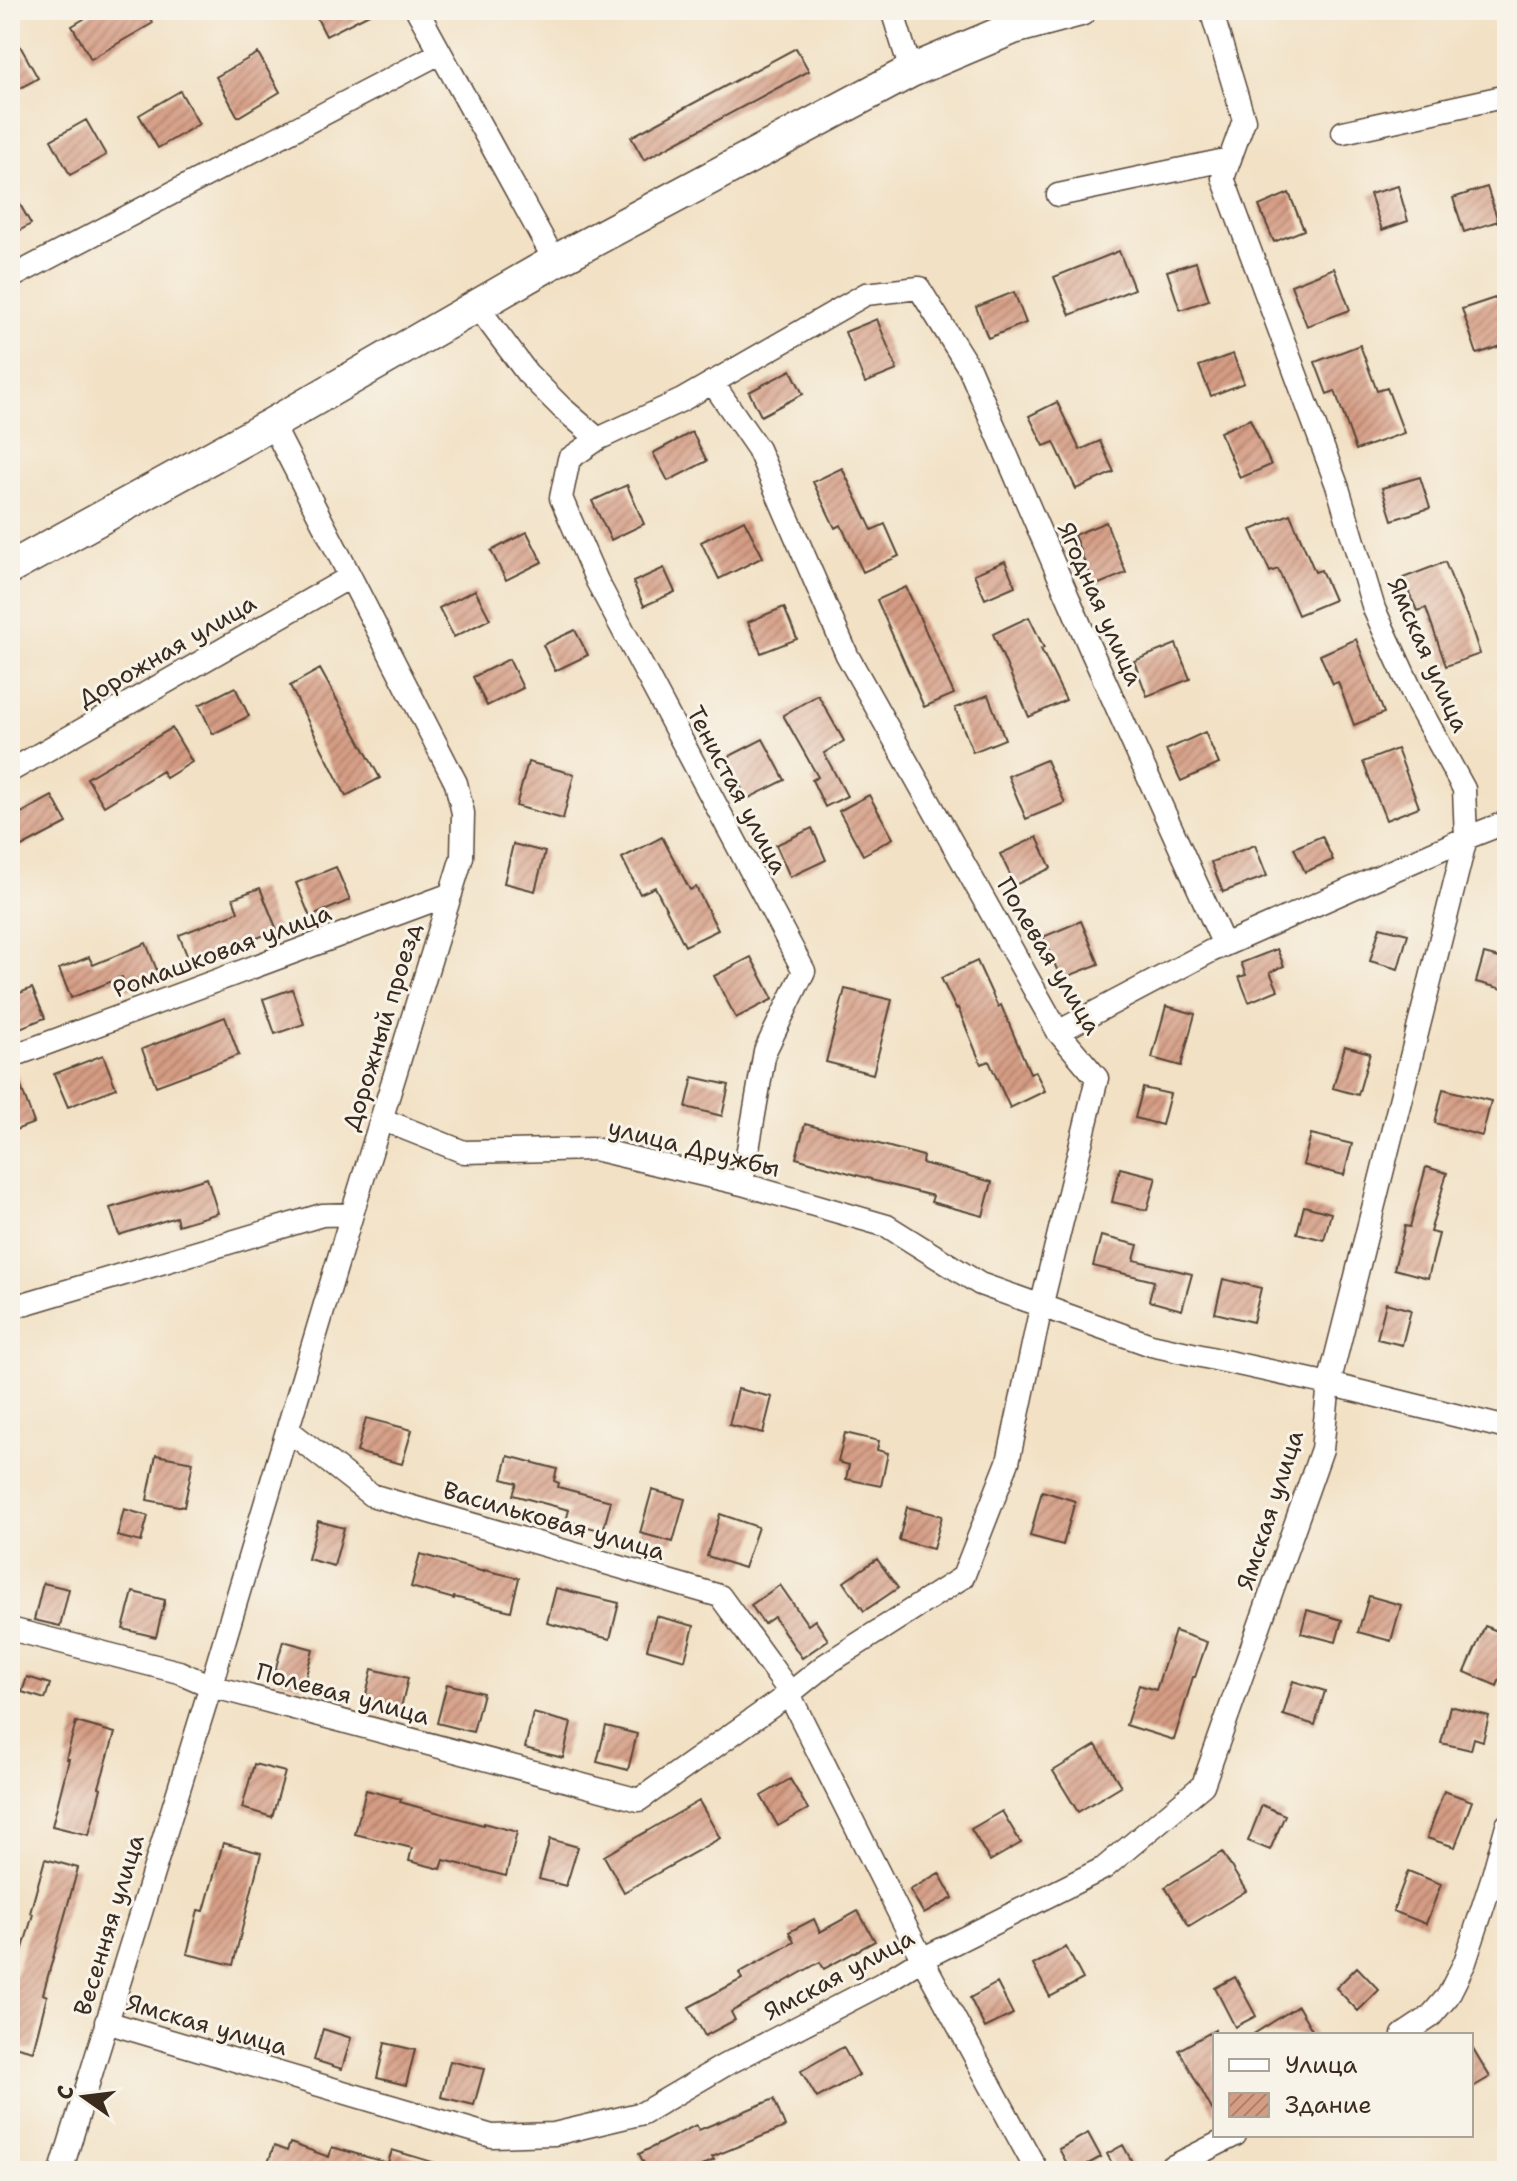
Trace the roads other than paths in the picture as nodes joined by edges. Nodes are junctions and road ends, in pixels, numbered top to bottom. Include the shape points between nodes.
1 (417, 10) edge
2 (892, 10) edge
3 (1080, 10) edge
4 (1211, 10) edge
5 (440, 53) junction
6 (911, 71) junction
7 (1505, 101) edge
8 (1343, 132) dead end
9 (1230, 159) junction
10 (1058, 195) dead end
11 (555, 261) junction
12 (10, 278) edge
13 (477, 306) junction
14 (712, 382) junction
15 (272, 424) junction
16 (598, 439) junction
17 (10, 568) edge
18 (350, 577) junction
19 (10, 771) edge
20 (1507, 822) edge
21 (1466, 838) junction
22 (451, 894) junction
23 (1224, 945) junction
24 (1058, 1032) junction
25 (10, 1057) edge
26 (381, 1119) junction
27 (742, 1184) junction
28 (352, 1214) junction
29 (1041, 1307) junction
30 (10, 1308) edge
31 (1329, 1384) junction
32 (1507, 1428) edge
33 (288, 1430) junction
34 (10, 1629) edge
35 (211, 1684) junction
36 (787, 1689) junction
37 (1507, 1825) edge
38 (922, 1959) junction
39 (106, 2022) junction
40 (1406, 2033) edge
41 (1231, 2137) edge
42 (61, 2171) edge
43 (1037, 2171) edge
44 (1164, 2171) edge

1 - 5 street
2 - 6 street
3 - 6 main road via 1013,28
4 - 9 street, Ямская улица via 1244,120
5 - 11 street
5 - 12 street
6 - 11 main road
7 - 8 street
9 - 10 street
9 - 21 street, Ямская улица via 1223,178 1338,488 1374,609 1464,789
11 - 13 main road
13 - 15 main road
13 - 16 street via 527,373
14 - 16 street
14 - 23 street, Ягодная улица via 866,294 919,288 969,368
14 - 24 street, Полевая улица via 758,449 847,655
15 - 17 main road
15 - 18 street, Дорожный проезд
16 - 27 street, Тенистая улица via 569,459 561,498 597,581 804,971 765,1051
18 - 19 street, Дорожная улица
18 - 22 street, Дорожный проезд via 456,783 463,813 462,857
20 - 21 street
21 - 23 street
21 - 31 street, Ямская улица
22 - 25 street, Ромашковая улица
22 - 26 street, Дорожный проезд
23 - 24 street
24 - 29 street, Полевая улица via 1097,1078
26 - 27 street, улица Дружбы via 464,1152 594,1149
26 - 28 street, Дорожный проезд
27 - 29 street, улица Дружбы via 887,1226 980,1284
28 - 30 street via 322,1215
28 - 33 street, Дорожный проезд
29 - 31 street, улица Дружбы via 1151,1345
29 - 36 street, Полевая улица via 1008,1462 963,1577
31 - 32 street, улица Дружбы
31 - 38 street, Ямская улица via 1322,1449 1203,1785 1104,1868
33 - 35 street, Дорожный проезд
33 - 36 street, Васильковая улица via 371,1495 720,1596
34 - 35 street, Полевая улица
35 - 36 street, Полевая улица via 642,1798
35 - 39 street, Весенняя улица
36 - 38 street, Васильковая улица
37 - 40 street via 1465,1962 1448,1996
38 - 39 street, Ямская улица via 643,2113 554,2134 492,2136
38 - 43 street, Васильковая улица
39 - 42 street, Весенняя улица
41 - 44 street

